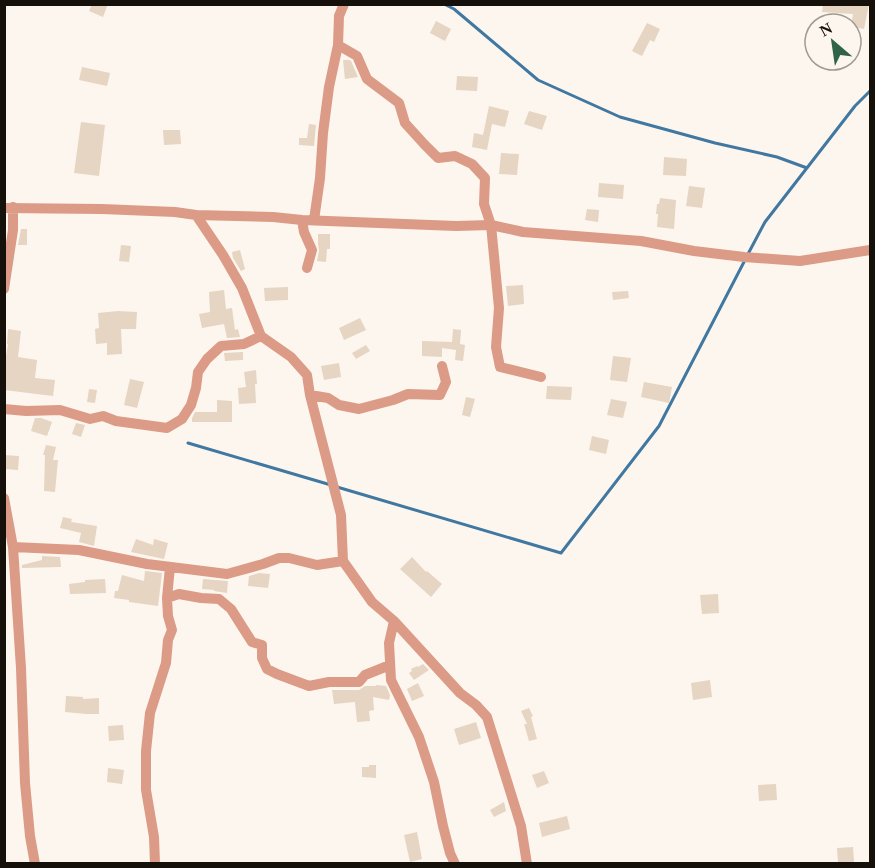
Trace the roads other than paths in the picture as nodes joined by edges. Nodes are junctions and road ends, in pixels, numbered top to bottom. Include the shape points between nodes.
1 (344, 4) edge
2 (338, 45) junction
3 (9, 207) edge
4 (196, 215) junction
5 (302, 220) junction
6 (314, 220) junction
7 (490, 225) junction
8 (870, 250) edge
9 (308, 268) dead end
10 (4, 289) edge
11 (261, 336) junction
12 (442, 366) dead end
13 (541, 377) dead end
14 (310, 395) junction
15 (4, 409) edge
16 (4, 498) edge
17 (13, 547) junction
18 (343, 561) junction
19 (170, 567) junction
20 (167, 598) junction
21 (394, 621) junction
22 (390, 664) junction
23 (35, 864) edge
24 (155, 864) edge
25 (454, 864) edge
26 (527, 864) edge

1 - 2 street via 339,16
2 - 6 street via 329,87
2 - 7 street via 357,56 367,79 399,103 405,123 438,158 454,156 472,164 485,178 484,204
3 - 4 street
3 - 10 street via 13,230
4 - 5 street
4 - 11 street via 242,288
5 - 6 street
5 - 9 street via 312,250
6 - 7 street
7 - 8 street via 523,232 641,241 694,251 800,261
7 - 13 street via 499,308 496,347 500,367
11 - 14 street via 291,357 307,375
11 - 15 street via 244,344 221,346 207,359 198,372 191,405 182,419 167,428 103,416 90,419 60,410
12 - 14 street via 446,382 440,395 408,394 359,409
14 - 18 street via 341,515
16 - 17 street
17 - 19 street via 79,550
17 - 23 street via 25,783
18 - 19 street via 317,565 279,558 227,574
18 - 21 street via 372,602
19 - 20 street
20 - 22 street via 179,594 219,599 231,609 252,642 262,645 267,669 309,686 359,682 365,675
20 - 24 street via 172,630 150,713 146,751 146,790
21 - 22 street
21 - 26 street via 460,693 488,717 521,826
22 - 25 street via 390,680 419,737 434,782

